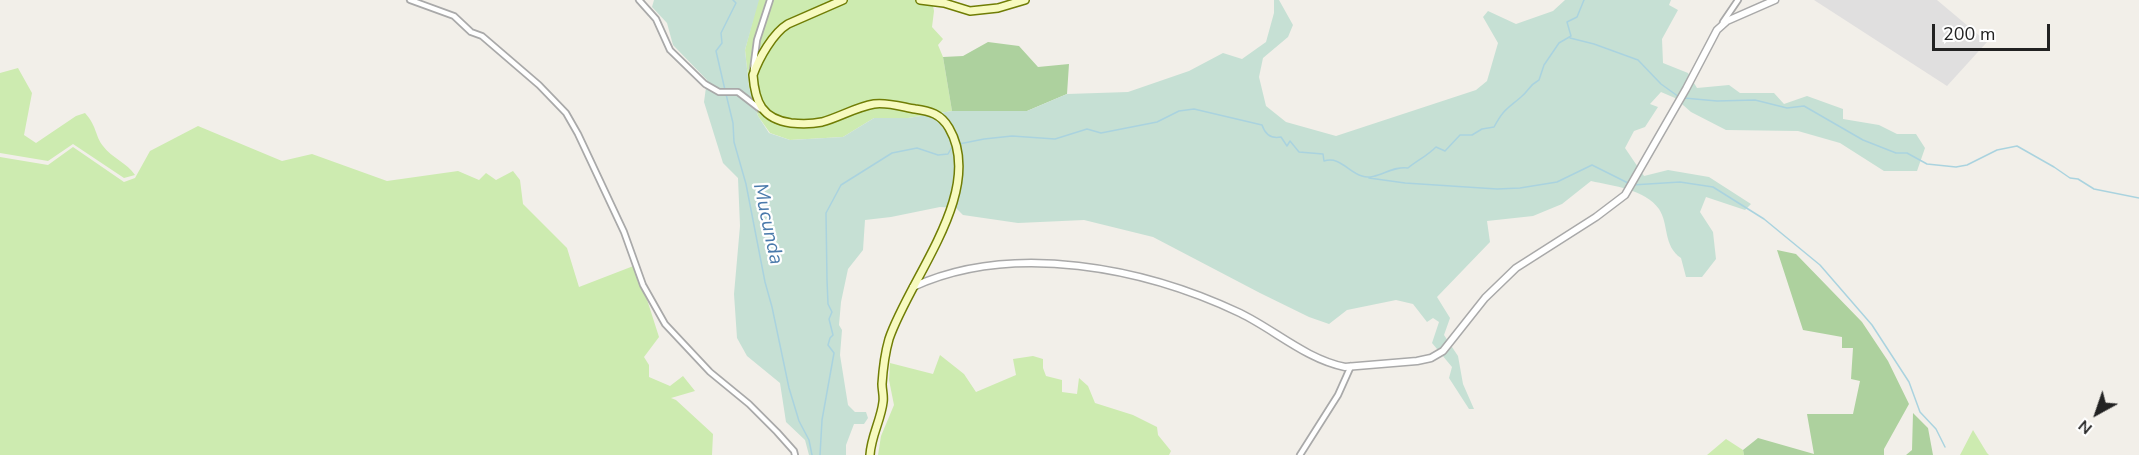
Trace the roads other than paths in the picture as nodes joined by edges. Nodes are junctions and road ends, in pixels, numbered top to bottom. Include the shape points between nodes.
1 (410, 0) edge
2 (639, 0) edge
3 (770, 0) edge
4 (843, 0) edge
5 (920, 0) edge
6 (1025, 0) edge
7 (1738, 0) edge
8 (1774, 0) edge
9 (931, 1) edge
10 (1722, 24) junction
11 (753, 75) junction
12 (763, 111) junction
13 (913, 286) junction
14 (1351, 366) junction
15 (795, 455) edge
16 (870, 455) edge
17 (1300, 455) edge

1 - 15 street via 454,16 471,32 482,36 566,113 624,232 643,285 665,324 710,372 777,432
2 - 12 street via 656,19 672,52 705,84 725,92 738,92
3 - 11 street via 757,40
4 - 11 main road via 783,27
5 - 9 main road
6 - 9 main road via 972,11
7 - 10 street
8 - 10 street
10 - 14 street via 1625,195 1516,268 1485,298 1443,351 1417,361
11 - 12 main road
12 - 13 main road via 780,121 806,124 876,104 928,111 943,119 957,144 959,170 947,220
13 - 14 street via 937,276 1012,262 1101,269 1197,294 1322,360
13 - 16 main road via 888,342 883,402
14 - 17 street via 1338,395

